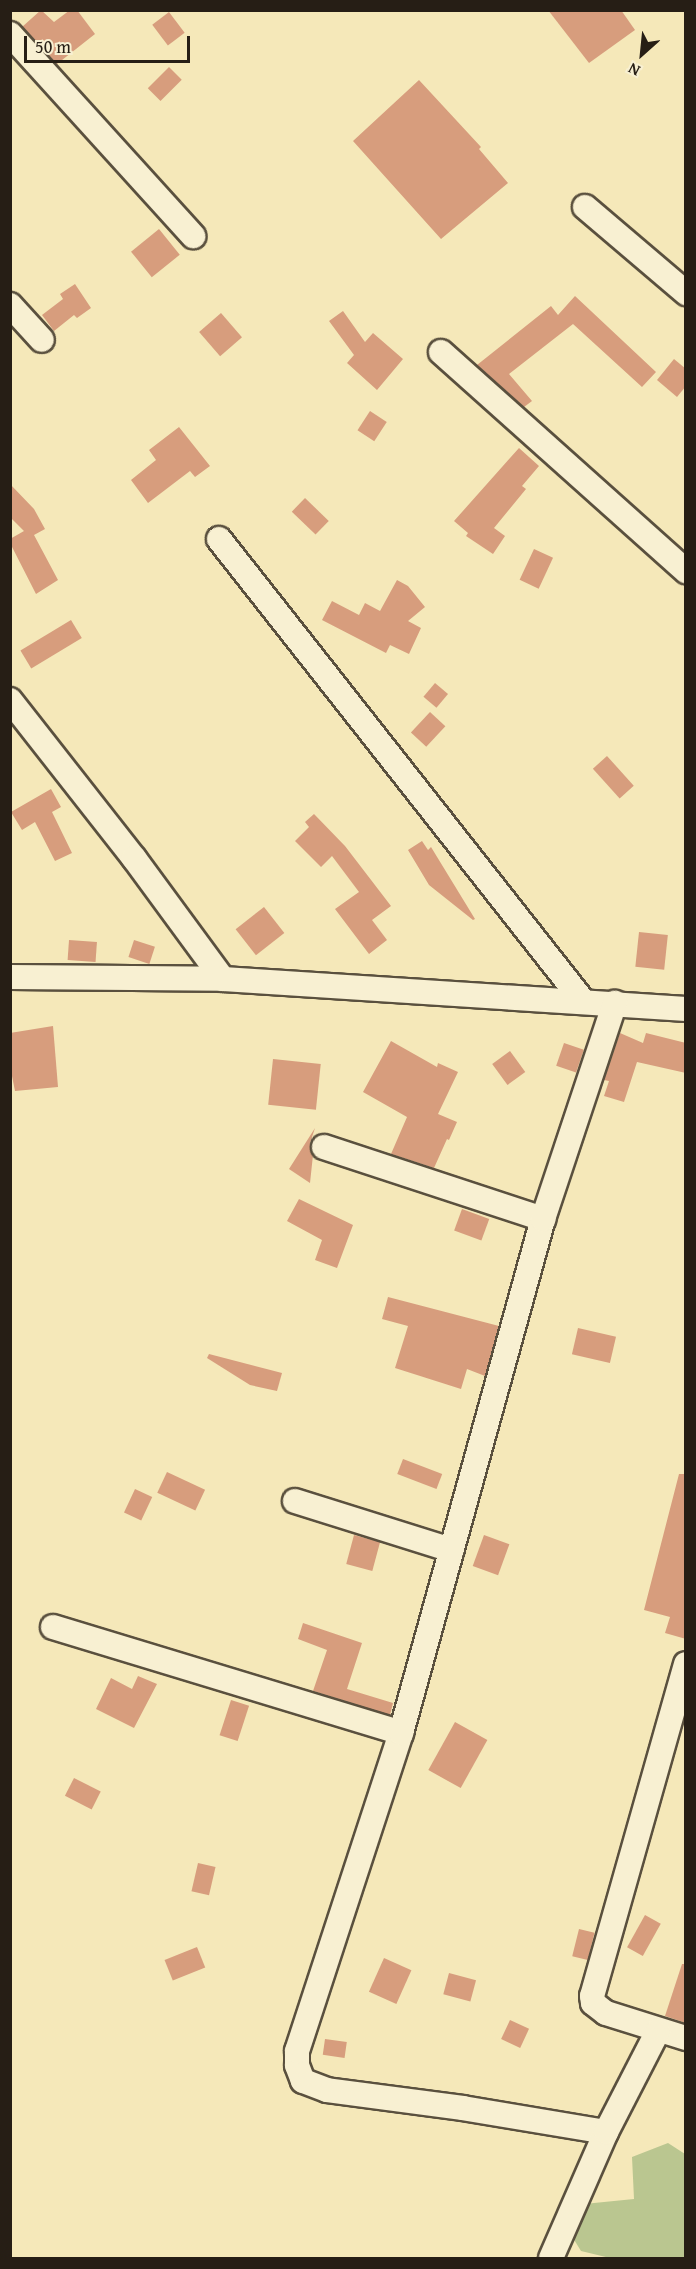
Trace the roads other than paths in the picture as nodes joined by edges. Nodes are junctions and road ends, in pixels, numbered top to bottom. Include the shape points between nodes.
1 (10, 34) edge
2 (585, 207) dead end
3 (193, 236) dead end
4 (686, 293) edge
5 (10, 305) edge
6 (42, 340) dead end
7 (441, 352) dead end
8 (219, 539) dead end
9 (686, 571) edge
10 (10, 700) edge
11 (10, 977) edge
12 (223, 979) junction
13 (583, 1001) junction
14 (615, 1003) junction
15 (686, 1009) edge
16 (324, 1147) dead end
17 (543, 1219) junction
18 (295, 1501) dead end
19 (452, 1550) junction
20 (53, 1627) dead end
21 (686, 1664) edge
22 (401, 1733) junction
23 (657, 2031) junction
24 (686, 2038) edge
25 (606, 2132) junction
26 (551, 2259) edge

1 - 3 street
2 - 4 street
5 - 6 street
7 - 9 street
8 - 13 street
10 - 12 street
11 - 12 street
12 - 13 street
13 - 14 street
14 - 15 street
14 - 17 street
16 - 17 street
17 - 19 street
18 - 19 street
19 - 22 street
20 - 22 street
21 - 23 street via 592,1996 599,2010
22 - 25 street via 297,2050 303,2081 327,2090
23 - 24 street
23 - 25 street
25 - 26 street

